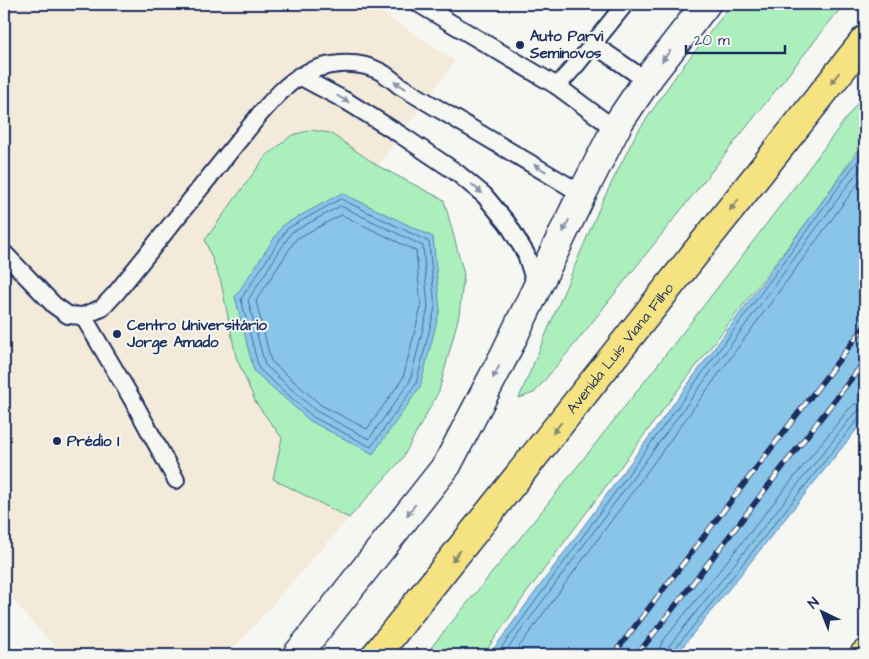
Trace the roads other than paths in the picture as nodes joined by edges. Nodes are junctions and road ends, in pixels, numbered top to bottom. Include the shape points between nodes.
1 (419, 4) edge
2 (625, 4) edge
3 (706, 4) edge
4 (865, 40) edge
5 (594, 44) junction
6 (300, 76) junction
7 (647, 81) junction
8 (557, 86) junction
9 (616, 129) junction
10 (582, 194) junction
11 (4, 253) edge
12 (537, 289) junction
13 (82, 316) junction
14 (176, 480) dead end
15 (297, 655) edge
16 (376, 655) edge

1 - 8 lane
2 - 5 lane
3 -> 7 main road
4 -> 16 highway, Avenida Luís Viana Filho
5 - 7 lane
5 - 8 lane
10 -> 6 lane via 381,72 362,65 342,63 320,67
6 -> 12 lane via 401,135 484,195 508,224 526,254
6 - 13 lane via 260,114 116,293 102,308
7 - 9 main road
8 - 9 lane
9 - 10 main road
10 -> 12 main road
11 - 13 lane via 54,305 68,315
12 -> 15 main road via 447,465
13 - 14 lane

